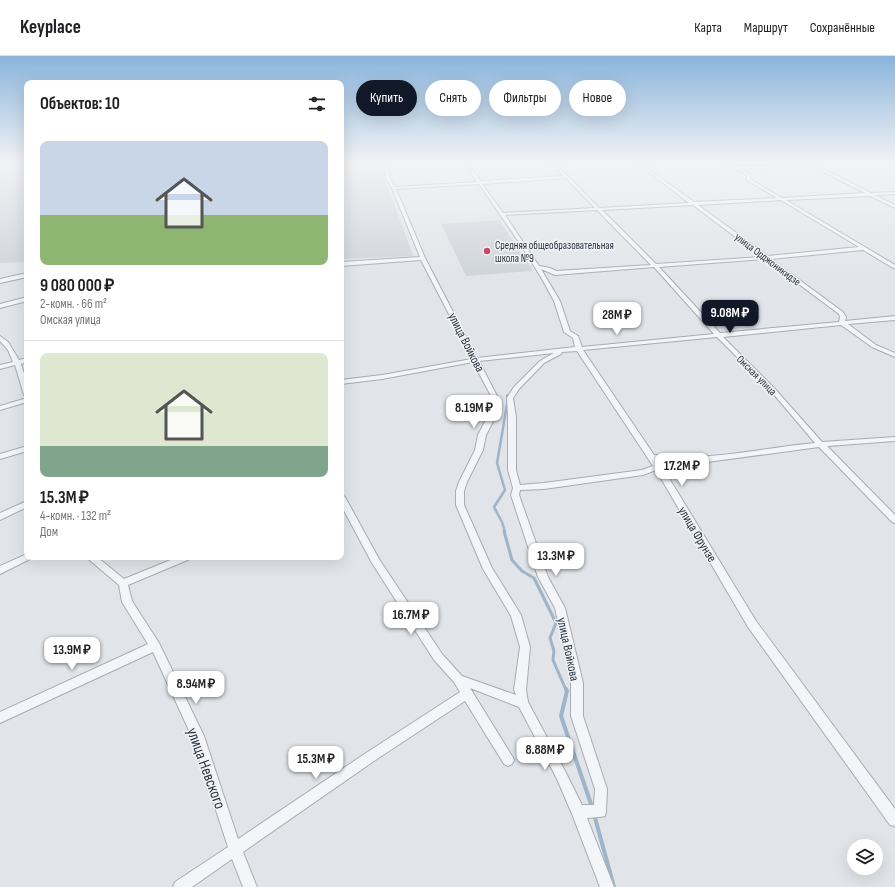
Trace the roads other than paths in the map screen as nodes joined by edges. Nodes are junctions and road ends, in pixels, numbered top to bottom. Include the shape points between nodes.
1 (399, 201) edge
2 (493, 201) edge
3 (591, 201) edge
4 (690, 201) edge
5 (765, 201) edge
6 (783, 201) edge
7 (883, 201) edge
8 (694, 204) junction
9 (895, 207) edge
10 (599, 209) junction
11 (502, 214) junction
12 (864, 248) junction
13 (423, 258) junction
14 (765, 258) junction
15 (344, 264) edge
16 (654, 266) junction
17 (538, 267) junction
18 (895, 267) edge
19 (24, 276) edge
20 (0, 281) edge
21 (24, 300) edge
22 (0, 306) edge
23 (895, 318) edge
24 (842, 323) junction
25 (718, 335) junction
26 (0, 338) edge
27 (579, 349) junction
28 (562, 352) junction
29 (895, 355) edge
30 (476, 359) junction
31 (24, 361) edge
32 (17, 363) junction
33 (0, 367) edge
34 (344, 382) edge
35 (24, 385) edge
36 (24, 401) edge
37 (0, 408) edge
38 (895, 439) edge
39 (820, 444) junction
40 (24, 449) edge
41 (0, 457) edge
42 (652, 457) junction
43 (658, 467) junction
44 (517, 488) junction
45 (24, 505) edge
46 (344, 505) edge
47 (0, 517) edge
48 (895, 520) edge
49 (24, 558) edge
50 (95, 560) edge
51 (180, 560) edge
52 (0, 570) edge
53 (123, 583) junction
54 (155, 646) junction
55 (458, 679) junction
56 (466, 694) junction
57 (523, 703) junction
58 (0, 718) edge
59 (508, 760) dead end
60 (581, 812) junction
61 (895, 820) edge
62 (235, 849) junction
63 (180, 887) edge
64 (250, 887) edge
65 (607, 887) edge

1 - 13 street, улица Войкова
2 - 11 street, улица Фрунзе
3 - 10 street, Омская улица
4 - 8 street, улица Орджоникидзе
5 - 8 street
6 - 12 street
7 - 9 street
8 - 10 street
8 - 14 street, улица Орджоникидзе
10 - 11 street
10 - 16 street, Омская улица
11 - 17 street, улица Фрунзе
12 - 14 street
12 - 18 street
13 - 15 street
13 - 30 street, улица Войкова
14 - 16 street
14 - 24 street, улица Орджоникидзе via 841,313
16 - 17 street via 555,273
16 - 25 street, Омская улица
17 - 27 street, улица Фрунзе via 556,299 563,323 568,332 576,337
19 - 20 street
21 - 22 street
23 - 24 street
24 - 25 street
24 - 29 street, улица Орджоникидзе via 874,346
25 - 27 street
25 - 39 street, Омская улица via 773,390
26 - 32 street via 7,343
27 - 28 street
27 - 42 street, улица Фрунзе
28 - 30 street
28 - 44 street, улица Войкова via 542,362 516,388 510,398 512,470
30 - 34 street
30 - 57 street, улица Войкова via 494,396 496,408 463,482 460,505 488,569 516,615 525,647 520,690
31 - 32 street
32 - 33 street
32 - 35 street
36 - 37 street
38 - 39 street
39 - 42 street via 698,461
39 - 48 street, Омская улица
40 - 41 street
42 - 43 street, улица Фрунзе
43 - 44 street via 643,472
43 - 61 street, улица Фрунзе via 752,624
44 - 60 street, улица Войкова via 514,495 543,577 560,608 577,683 577,716 601,789 600,812
45 - 47 street
46 - 55 street via 375,561 438,657
49 - 52 street
50 - 53 street
51 - 53 street
53 - 54 street, улица Невского via 127,602
54 - 58 street
54 - 62 street, улица Невского via 198,736
55 - 56 street
55 - 57 street
56 - 59 street
56 - 62 street
57 - 60 street
60 - 65 street
62 - 63 street
62 - 64 street, улица Невского

